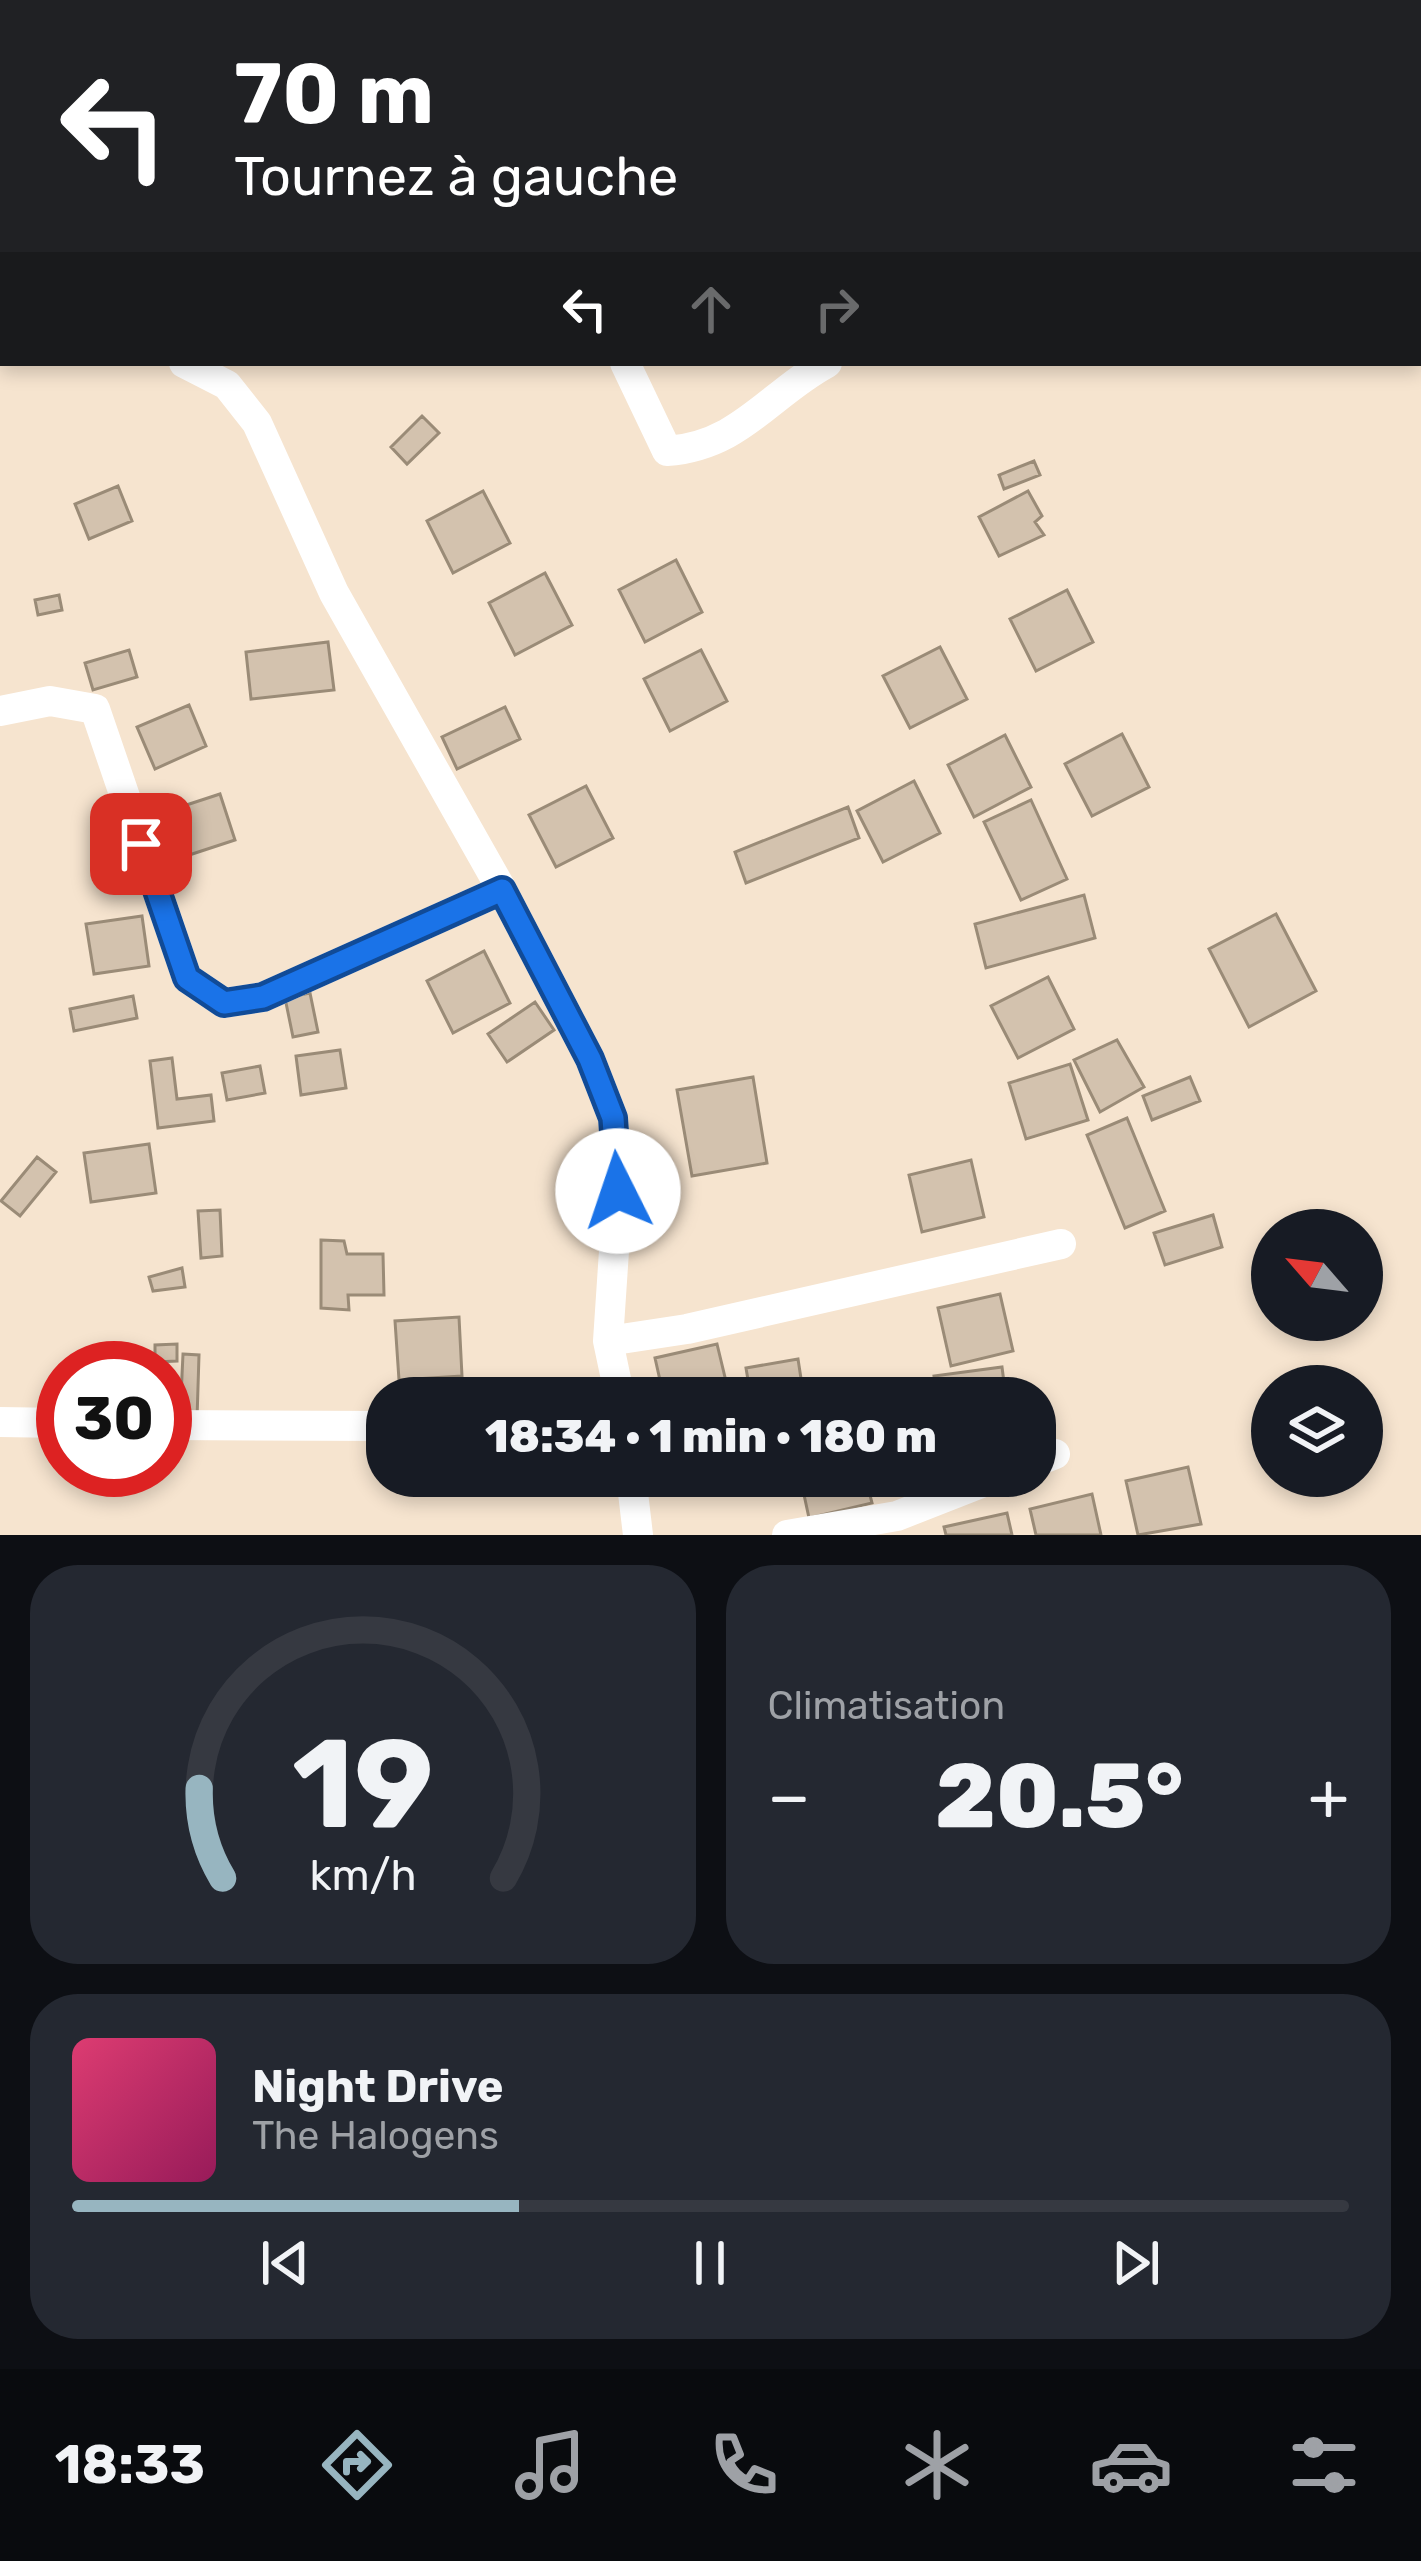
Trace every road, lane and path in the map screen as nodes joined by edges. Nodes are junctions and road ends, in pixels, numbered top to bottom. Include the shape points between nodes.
1 (189, 366) edge
2 (626, 366) edge
3 (823, 366) edge
4 (0, 711) edge
5 (502, 890) junction
6 (1061, 1244) dead end
7 (608, 1342) junction
8 (616, 1377) edge
9 (0, 1422) edge
10 (36, 1423) edge
11 (192, 1425) edge
12 (366, 1426) edge
13 (633, 1497) edge
14 (945, 1497) edge
15 (638, 1535) edge
16 (787, 1535) edge

1 - 5 street via 226,386 257,422 334,593
2 - 3 street via 667,451 695,449 758,418
4 - 5 street via 50,701 95,710 187,978 224,1003 263,997
5 - 7 street via 613,1118 618,1191
6 - 7 street
7 - 8 street
9 - 10 street
11 - 12 street
13 - 15 street
14 - 16 street via 897,1516

